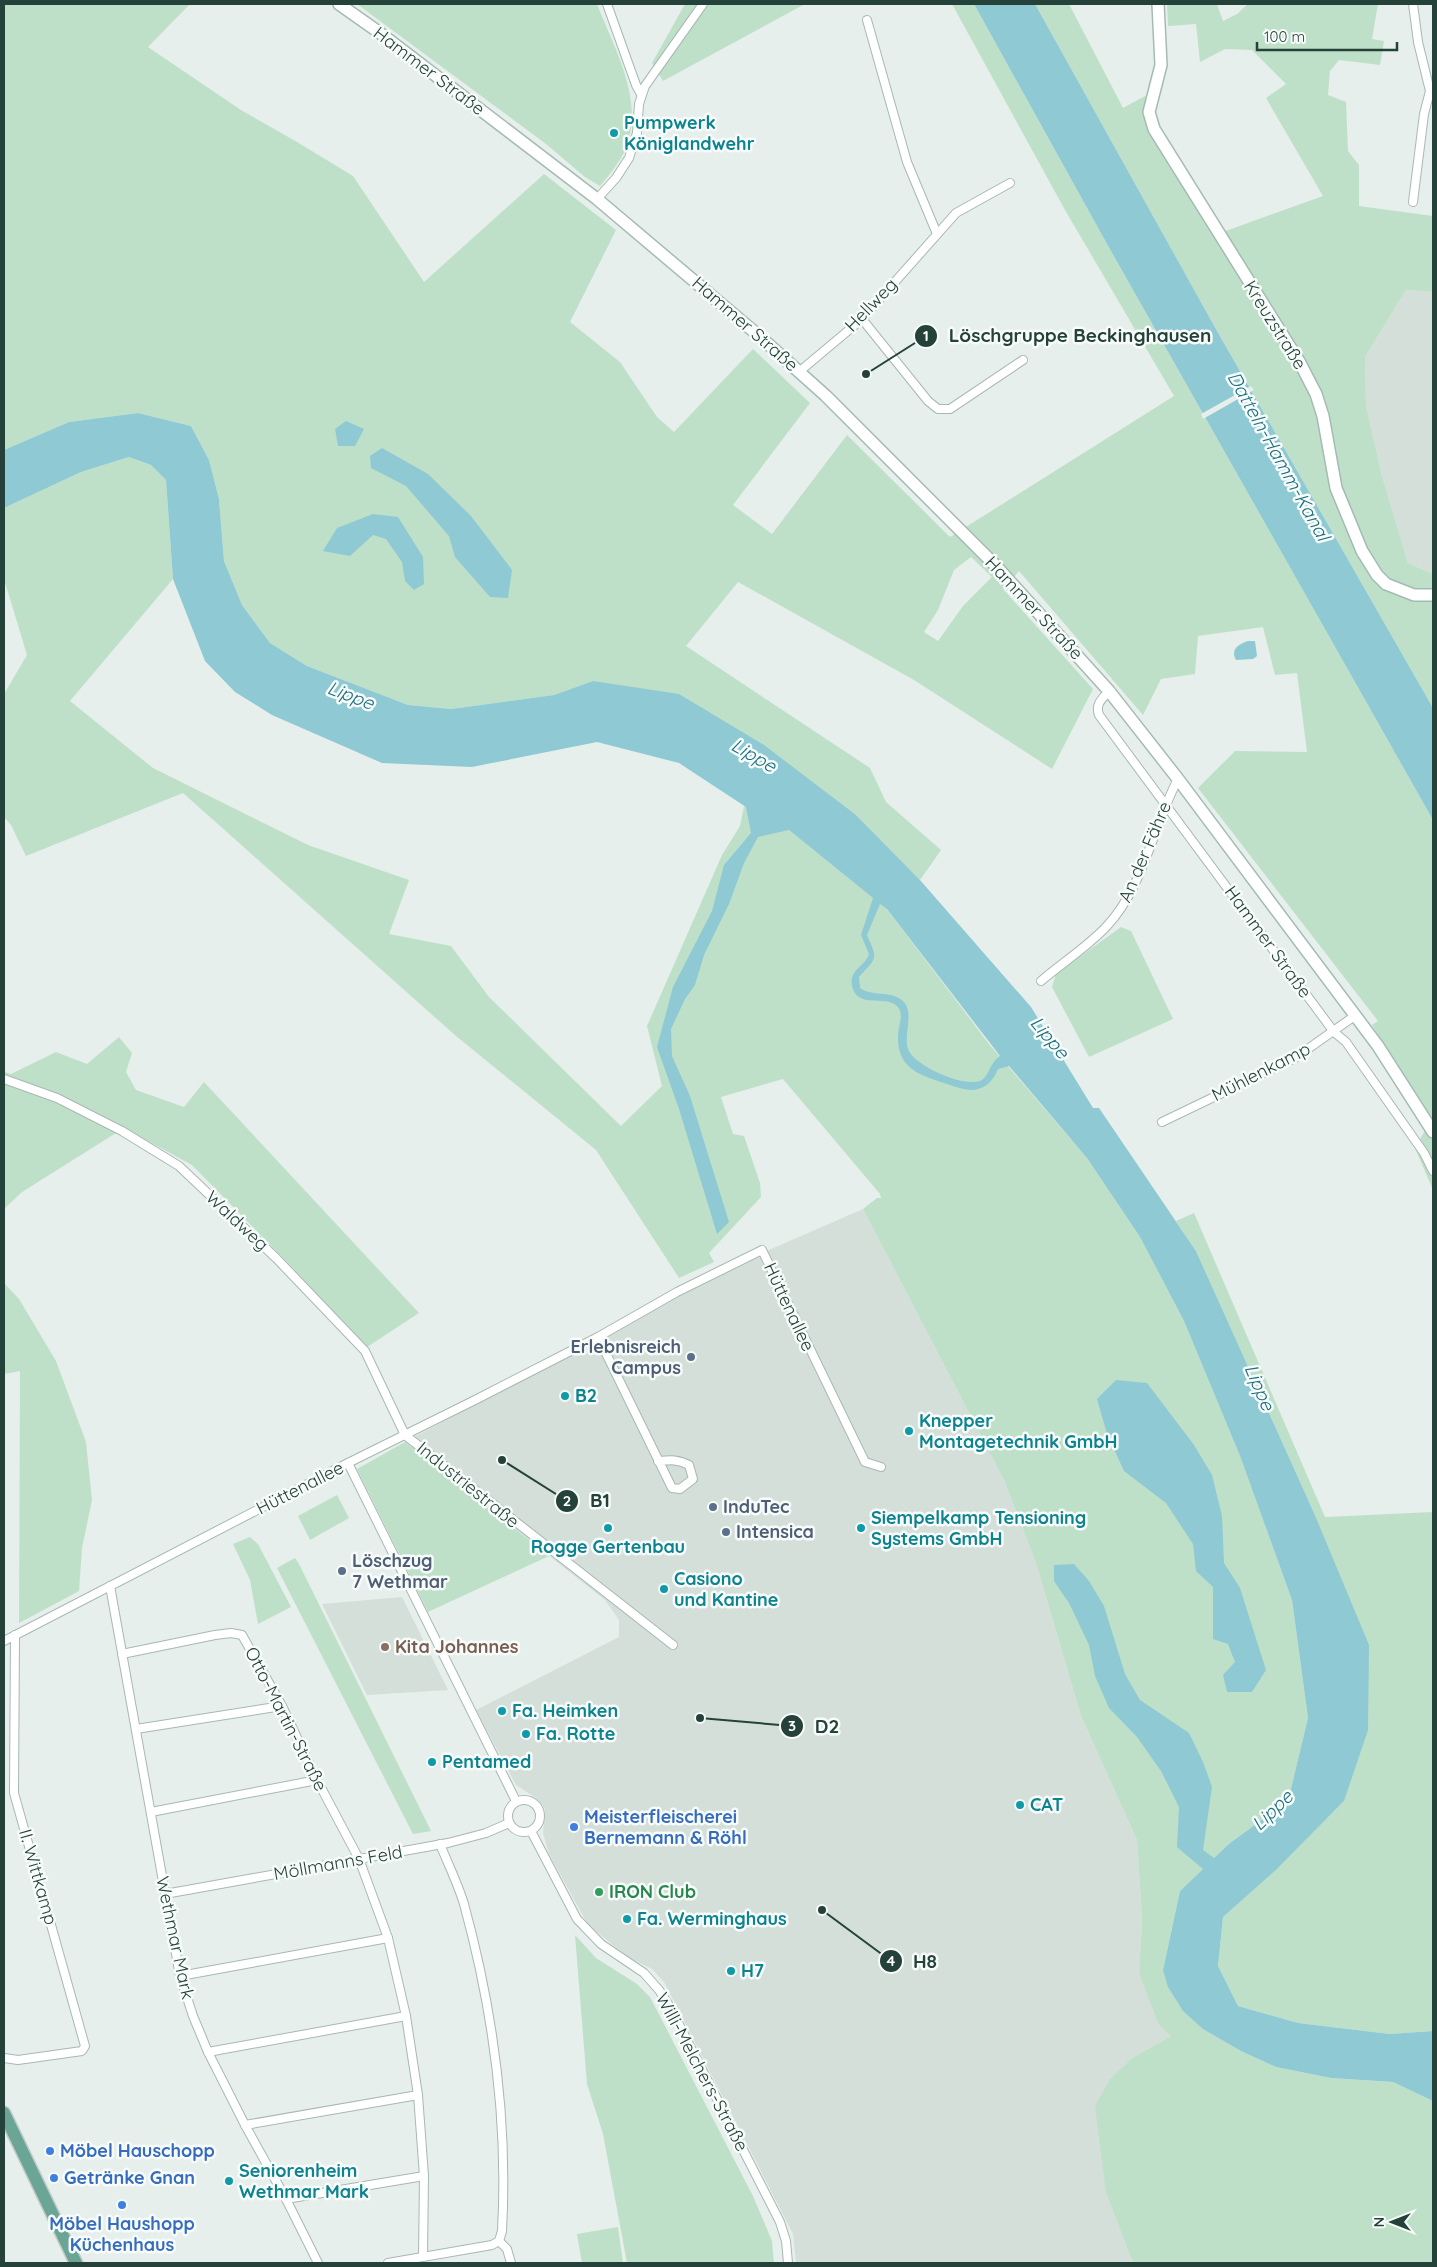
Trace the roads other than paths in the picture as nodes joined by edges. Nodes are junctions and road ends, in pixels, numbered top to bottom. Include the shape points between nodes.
1 (339, 4) edge
2 (607, 4) edge
3 (703, 4) edge
4 (1158, 4) edge
5 (1413, 4) edge
6 (867, 20) dead end
7 (1432, 92) edge
8 (641, 94) junction
9 (1010, 183) dead end
10 (596, 199) junction
11 (1413, 202) dead end
12 (937, 234) junction
13 (862, 319) junction
14 (1023, 360) dead end
15 (800, 371) junction
16 (1433, 595) edge
17 (1109, 691) junction
18 (1178, 779) junction
19 (1165, 802) junction
20 (1041, 981) dead end
21 (1356, 1015) junction
22 (1334, 1032) junction
23 (4, 1079) edge
24 (1162, 1122) dead end
25 (1433, 1132) edge
26 (1433, 1170) edge
27 (598, 1337) junction
28 (405, 1435) junction
29 (658, 1461) junction
30 (348, 1463) junction
31 (881, 1467) dead end
32 (110, 1586) junction
33 (15, 1635) junction
34 (4, 1641) edge
35 (672, 1645) dead end
36 (122, 1654) junction
37 (282, 1706) junction
38 (136, 1729) junction
39 (317, 1780) junction
40 (516, 1801) junction
41 (151, 1812) junction
42 (509, 1823) junction
43 (531, 1831) junction
44 (440, 1844) junction
45 (359, 1858) junction
46 (165, 1894) junction
47 (388, 1938) junction
48 (180, 1976) junction
49 (406, 2016) junction
50 (208, 2052) junction
51 (4, 2058) edge
52 (418, 2095) junction
53 (4, 2113) edge
54 (244, 2125) junction
55 (424, 2176) junction
56 (286, 2199) junction
57 (500, 2241) junction
58 (423, 2257) junction
59 (76, 2263) edge
60 (318, 2263) edge
61 (388, 2263) edge
62 (511, 2263) edge
63 (788, 2263) edge

1 - 10 main road, Hammer Straße
2 - 8 street
3 - 8 street
4 - 16 main road, Kreuzstraße via 1161,65 1149,112 1154,129 1300,363 1316,394 1336,488 1352,530 1377,575 1396,590 1414,595
5 - 7 street via 1418,42
6 - 12 street via 907,162
7 - 11 street via 1424,114
8 - 10 street via 637,133 629,158
9 - 12 street, Hellweg via 956,213
10 - 15 main road, Hammer Straße
12 - 13 street, Hellweg
13 - 14 street via 938,410 950,408
13 - 15 street, Hellweg
15 - 17 main road, Hammer Straße via 996,566
17 - 18 main road, Hammer Straße
17 - 19 street, Hammer Straße via 1099,703 1099,715
18 - 19 street, An der Fähre
18 - 21 main road, Hammer Straße
19 - 20 street, An der Fähre via 1159,826 1126,901 1106,927
19 - 22 street, Hammer Straße
21 - 22 street, Mühlenkamp
21 - 25 main road, Hammer Straße
22 - 24 street, Mühlenkamp via 1295,1058
22 - 26 street, Hammer Straße via 1346,1042
23 - 28 street, Waldweg via 57,1098 122,1130 179,1166 276,1258 365,1351
27 - 28 street, Hüttenallee
27 - 29 street
27 - 31 street, Hüttenallee via 677,1292 762,1250 865,1462
28 - 30 street, Hüttenallee
28 - 35 street, Industriestraße
29 - 29 street via 672,1488 688,1485 693,1479 689,1465 682,1461
30 - 32 street, Hüttenallee
30 - 40 street
32 - 33 street, Hüttenallee
32 - 36 street, Wethmar Mark
33 - 34 street, Hüttenallee
33 - 51 street, II. Wittkamp via 14,1794 85,2042 84,2049 79,2051 18,2060
36 - 37 street, Otto-Martin-Straße via 215,1634 242,1635
36 - 38 street, Wethmar Mark
37 - 38 street
37 - 39 street, Otto-Martin-Straße
38 - 41 street, Wethmar Mark
39 - 41 street
39 - 45 street, Otto-Martin-Straße
40 - 42 street via 509,1808
40 - 43 street via 527,1799 539,1808 540,1818
41 - 46 street, Wethmar Mark
42 - 43 street via 521,1832
42 - 44 street, Möllmanns Feld via 486,1833
43 - 63 street, Willi-Melchers-Straße via 581,1924 601,1944 644,1973 667,2003 780,2222
44 - 45 street, Möllmanns Feld
44 - 57 street via 463,1903 492,2040 503,2144
45 - 46 street, Möllmanns Feld
45 - 47 street, Otto-Martin-Straße
46 - 48 street, Wethmar Mark
47 - 48 street
47 - 49 street, Otto-Martin-Straße
48 - 50 street, Wethmar Mark
49 - 50 street
49 - 52 street, Otto-Martin-Straße
50 - 54 street, Wethmar Mark
52 - 54 street
52 - 55 street, Otto-Martin-Straße
53 - 59 main road
54 - 56 street, Wethmar Mark
55 - 56 street
55 - 58 street, Otto-Martin-Straße
56 - 60 street, Wethmar Mark
57 - 58 street
57 - 62 street via 507,2249
58 - 61 street

